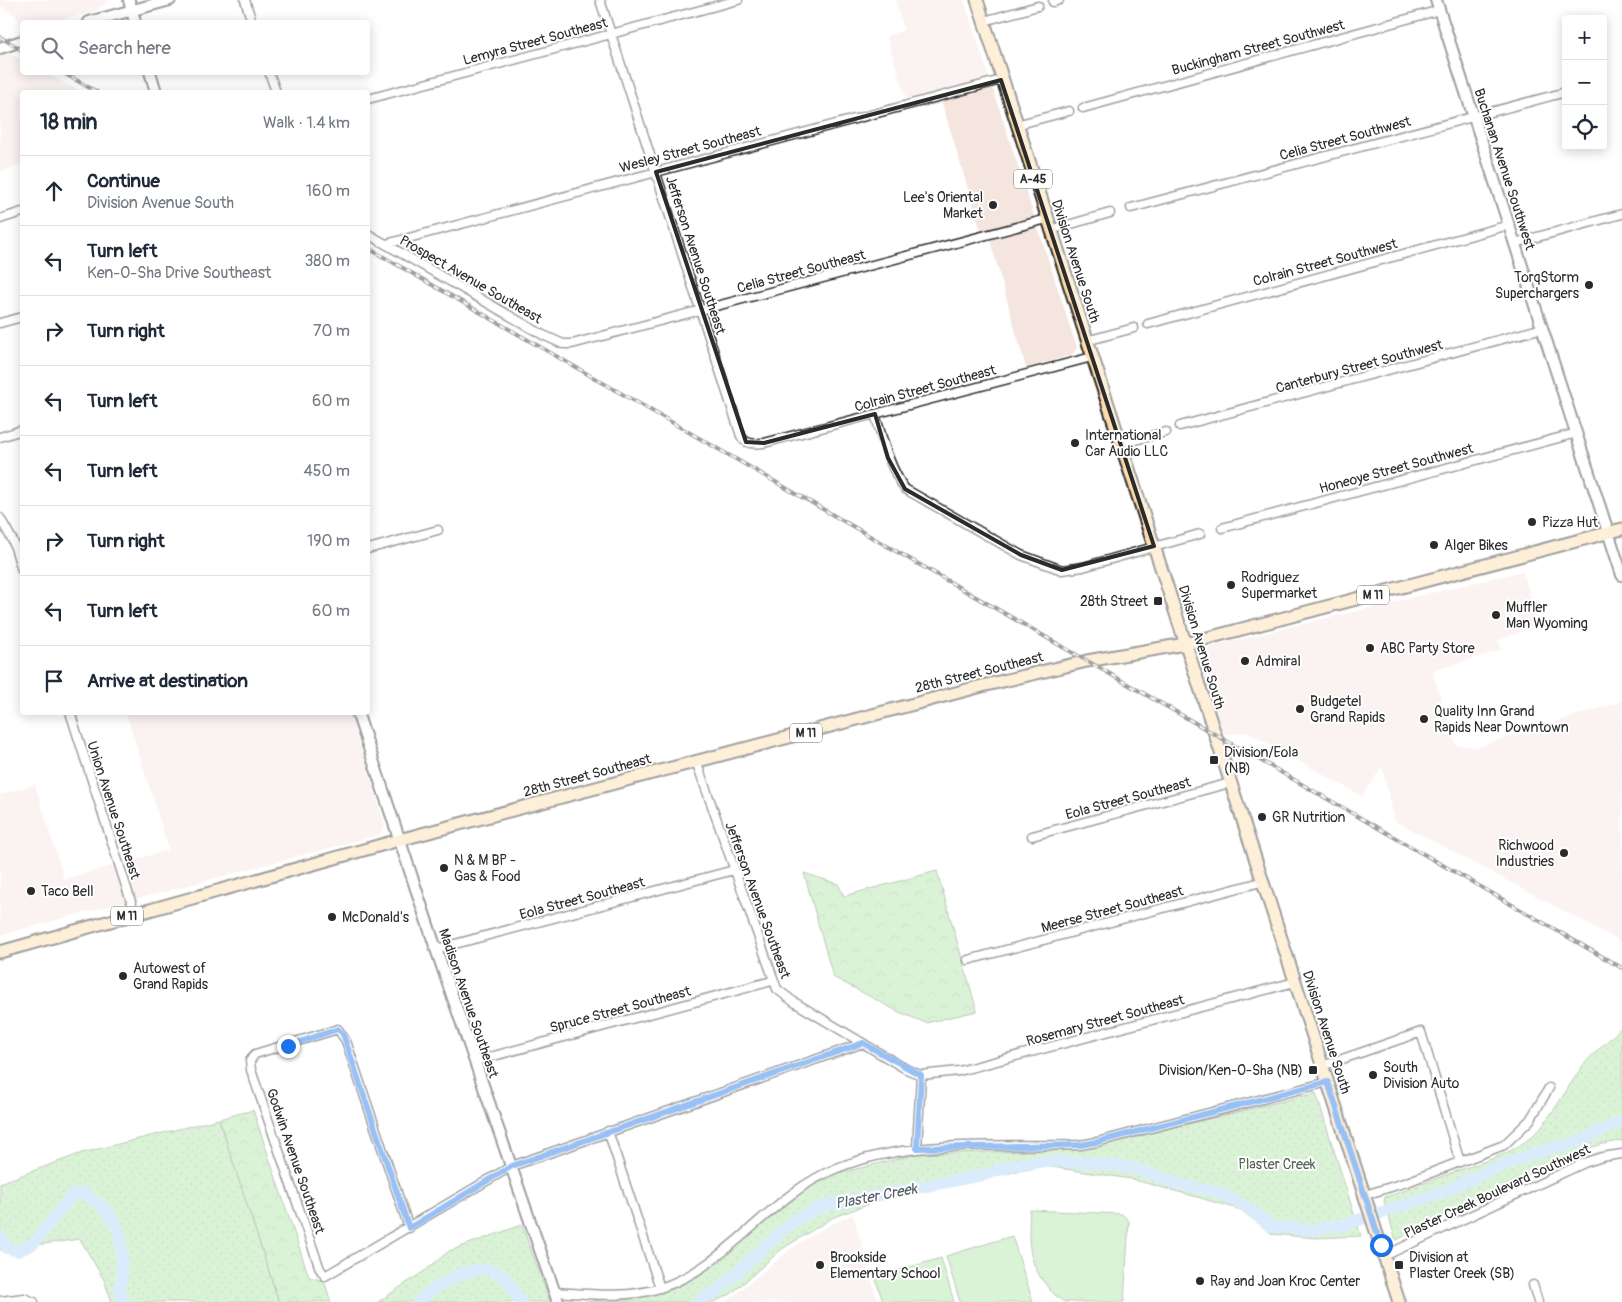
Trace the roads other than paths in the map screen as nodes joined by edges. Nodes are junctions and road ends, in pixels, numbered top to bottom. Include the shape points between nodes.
1 (129, 0) edge
2 (170, 0) edge
3 (245, 0) edge
4 (600, 0) edge
5 (738, 0) edge
6 (976, 0) edge
7 (1438, 5) edge
8 (1038, 6) dead end
9 (132, 10) junction
10 (96, 20) edge
11 (134, 20) edge
12 (251, 20) edge
13 (984, 21) junction
14 (611, 34) junction
15 (20, 42) edge
16 (0, 48) edge
17 (151, 75) edge
18 (270, 75) edge
19 (1001, 80) junction
20 (155, 90) edge
21 (275, 90) edge
22 (1562, 93) edge
23 (370, 98) edge
24 (1083, 108) dead end
25 (1070, 111) dead end
26 (1473, 116) junction
27 (1016, 125) junction
28 (656, 172) junction
29 (1131, 208) dead end
30 (20, 213) edge
31 (1110, 213) dead end
32 (1622, 214) edge
33 (0, 219) edge
34 (1049, 225) junction
35 (1509, 225) junction
36 (370, 235) edge
37 (1515, 243) junction
38 (386, 244) junction
39 (701, 311) junction
40 (20, 317) edge
41 (0, 323) edge
42 (1148, 324) dead end
43 (1134, 328) dead end
44 (1543, 328) junction
45 (1086, 341) junction
46 (563, 344) joint
47 (1092, 357) junction
48 (875, 414) junction
49 (1180, 426) dead end
50 (20, 431) edge
51 (1166, 432) dead end
52 (1576, 432) junction
53 (0, 436) edge
54 (764, 443) joint
55 (1120, 444) junction
56 (0, 518) edge
57 (1222, 528) dead end
58 (1622, 529) edge
59 (438, 530) dead end
60 (1609, 533) junction
61 (1200, 534) dead end
62 (1154, 546) junction
63 (370, 548) edge
64 (20, 564) edge
65 (1622, 575) edge
66 (1185, 644) junction
67 (71, 715) edge
68 (358, 715) edge
69 (696, 761) junction
70 (1230, 783) junction
71 (1032, 836) dead end
72 (399, 840) junction
73 (734, 870) junction
74 (1262, 882) junction
75 (135, 914) junction
76 (436, 949) junction
77 (0, 952) edge
78 (968, 960) dead end
79 (772, 981) junction
80 (1296, 982) junction
81 (863, 1043) junction
82 (475, 1062) junction
83 (1322, 1066) junction
84 (921, 1075) junction
85 (1328, 1082) junction
86 (1550, 1088) dead end
87 (608, 1131) junction
88 (917, 1148) junction
89 (1622, 1154) edge
90 (1460, 1162) junction
91 (512, 1166) junction
92 (1367, 1201) junction
93 (409, 1228) junction
94 (1383, 1250) junction
95 (1533, 1285) dead end
96 (660, 1288) junction
97 (554, 1292) junction
98 (0, 1301) edge
99 (34, 1302) edge
100 (558, 1302) edge
101 (1399, 1302) edge
102 (1538, 1302) edge

1 - 9 street
2 - 9 street
3 - 12 street
4 - 14 street, Jefferson Avenue Southeast
5 - 14 street, Lemyra Street Southeast
6 - 13 main road, Division Avenue South / A-45
7 - 24 street, Buckingham Street Southwest
7 - 26 street, Buchanan Avenue Southwest
8 - 13 street
9 - 10 street
9 - 11 street
13 - 19 main road, Division Avenue South / A-45
14 - 23 street, Lemyra Street Southeast
14 - 28 street, Jefferson Avenue Southeast
15 - 16 street
17 - 20 street
18 - 21 street
19 - 27 main road, Division Avenue South / A-45
19 - 28 street, Wesley Street Southeast
22 - 26 street, Celia Street Southwest
25 - 27 street
26 - 29 street, Celia Street Southwest
26 - 35 street, Buchanan Avenue Southwest
27 - 34 main road, Division Avenue South / A-45
28 - 38 street, Wesley Street Southeast
28 - 39 street, Jefferson Avenue Southeast
30 - 33 street
31 - 34 street
32 - 37 street
34 - 39 street, Celia Street Southeast
34 - 45 main road, Division Avenue South / A-45
35 - 37 street, Buchanan Avenue Southwest
35 - 42 street, Colrain Street Southwest
36 - 38 street, Prospect Avenue Southeast
37 - 44 street, Buchanan Avenue Southwest
38 - 46 street, Prospect Avenue Southeast
39 - 46 street, Celia Street Southeast
39 - 54 street, Jefferson Avenue Southeast via 741,436 751,444
40 - 41 street
43 - 45 street
44 - 49 street, Canterbury Street Southwest
44 - 52 street, Buchanan Avenue Southwest
45 - 47 main road, Division Avenue South / A-45
47 - 48 street, Colrain Street Southeast
47 - 55 main road, Division Avenue South / A-45
48 - 54 street, Colrain Street Southeast
48 - 62 street via 895,476 905,489 1021,555 1062,570
50 - 53 street
51 - 55 street
52 - 57 street, Honeoye Street Southwest
52 - 60 street, Buchanan Avenue Southwest
55 - 62 main road, Division Avenue South / A-45
56 - 64 street
58 - 60 main road, M 11
59 - 63 street
60 - 65 street, Buchanan Avenue Southwest
60 - 66 main road, M 11
61 - 62 street
62 - 66 main road, Division Avenue South / A-45
66 - 69 main road, 28th Street Southeast / M 11 via 1036,673
66 - 70 main road, Division Avenue South
67 - 75 street, Union Avenue Southeast
68 - 72 street, Madison Avenue Southeast
69 - 72 main road, 28th Street Southeast / M 11
69 - 73 street, Jefferson Avenue Southeast
70 - 71 street, Eola Street Southeast
70 - 74 main road, Division Avenue South
72 - 75 main road, 28th Street Southeast / M 11
72 - 76 street, Madison Avenue Southeast
73 - 76 street, Eola Street Southeast
73 - 79 street, Jefferson Avenue Southeast
74 - 78 street, Meerse Street Southeast
74 - 80 main road, Division Avenue South
75 - 77 main road, 28th Street Southeast / M 11
76 - 82 street, Madison Avenue Southeast
79 - 81 street, Jefferson Avenue Southeast via 776,989 794,1002
79 - 82 street, Spruce Street Southeast
80 - 83 main road, Division Avenue South
80 - 84 street, Rosemary Street Southeast via 959,1071
81 - 84 street, Jefferson Avenue Southeast
81 - 87 street
82 - 91 street, Madison Avenue Southeast
83 - 85 main road, Division Avenue South
83 - 90 street via 1421,1032
84 - 88 street
85 - 88 street via 1080,1145
85 - 92 main road, Division Avenue South
86 - 90 street via 1533,1116 1514,1138
87 - 91 street
87 - 96 street
88 - 96 street via 860,1160 812,1180 786,1196 711,1261
89 - 94 street, Plaster Creek Boulevard Southwest via 1584,1163
90 - 92 street
91 - 93 street
91 - 97 street, Madison Avenue Southeast
92 - 94 main road, Division Avenue South
93 - 93 street, Godwin Avenue Southeast via 346,1041 338,1029 255,1054 250,1061 251,1070 325,1276
94 - 101 main road, Division Avenue South
95 - 102 street
96 - 97 street via 611,1295
97 - 100 street, Madison Avenue Southeast
98 - 99 street via 24,1298

